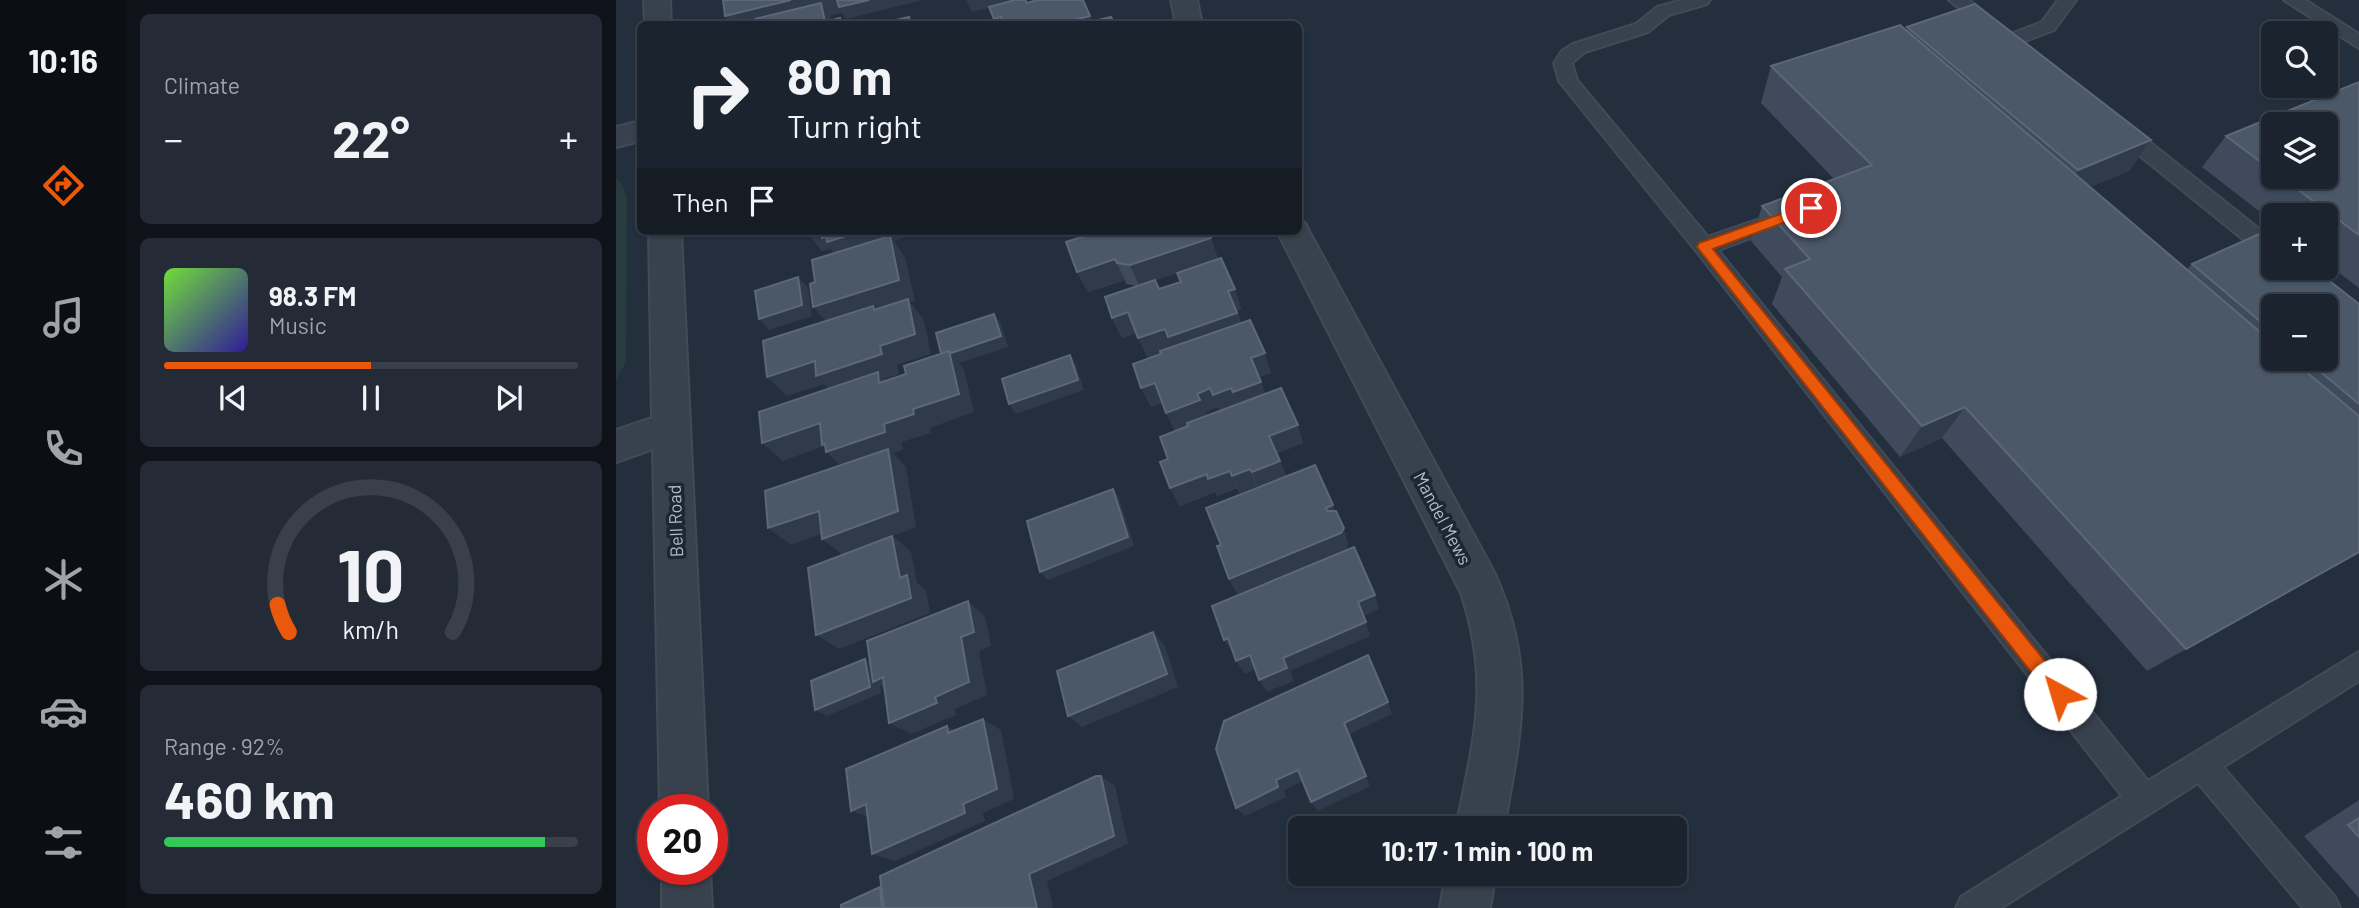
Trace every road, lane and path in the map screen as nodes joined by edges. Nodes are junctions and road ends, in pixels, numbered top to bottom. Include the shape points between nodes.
1 (657, 0) edge
2 (1184, 0) edge
3 (1701, 0) edge
4 (1958, 0) edge
5 (2067, 0) edge
6 (2293, 0) edge
7 (658, 21) edge
8 (1188, 21) edge
9 (2010, 41) junction
10 (2359, 42) edge
11 (2031, 58) edge
12 (2104, 117) edge
13 (637, 132) edge
14 (616, 137) edge
15 (1811, 208) edge
16 (665, 235) edge
17 (1295, 235) edge
18 (2261, 241) edge
19 (1704, 247) junction
20 (671, 427) junction
21 (616, 446) edge
22 (2359, 665) edge
23 (2201, 764) junction
24 (683, 794) edge
25 (2144, 800) junction
26 (1482, 816) edge
27 (686, 885) edge
28 (1469, 886) edge
29 (687, 908) edge
30 (1465, 908) edge
31 (1972, 908) edge
32 (2325, 908) edge

1 - 7 street
2 - 8 street
3 - 19 lane via 1663,11 1642,28 1579,48 1563,63 1568,81
4 - 9 lane
5 - 9 lane via 2048,26
6 - 10 lane
9 - 11 lane
12 - 18 lane
13 - 14 street
15 - 19 lane
16 - 20 street, Bell Road
17 - 26 street, Mandel Mews via 1480,588 1492,624 1500,695
19 - 25 lane
20 - 21 street
20 - 24 street, Bell Road
22 - 23 lane
23 - 25 lane
23 - 32 lane
25 - 31 lane
27 - 29 street
28 - 30 street

